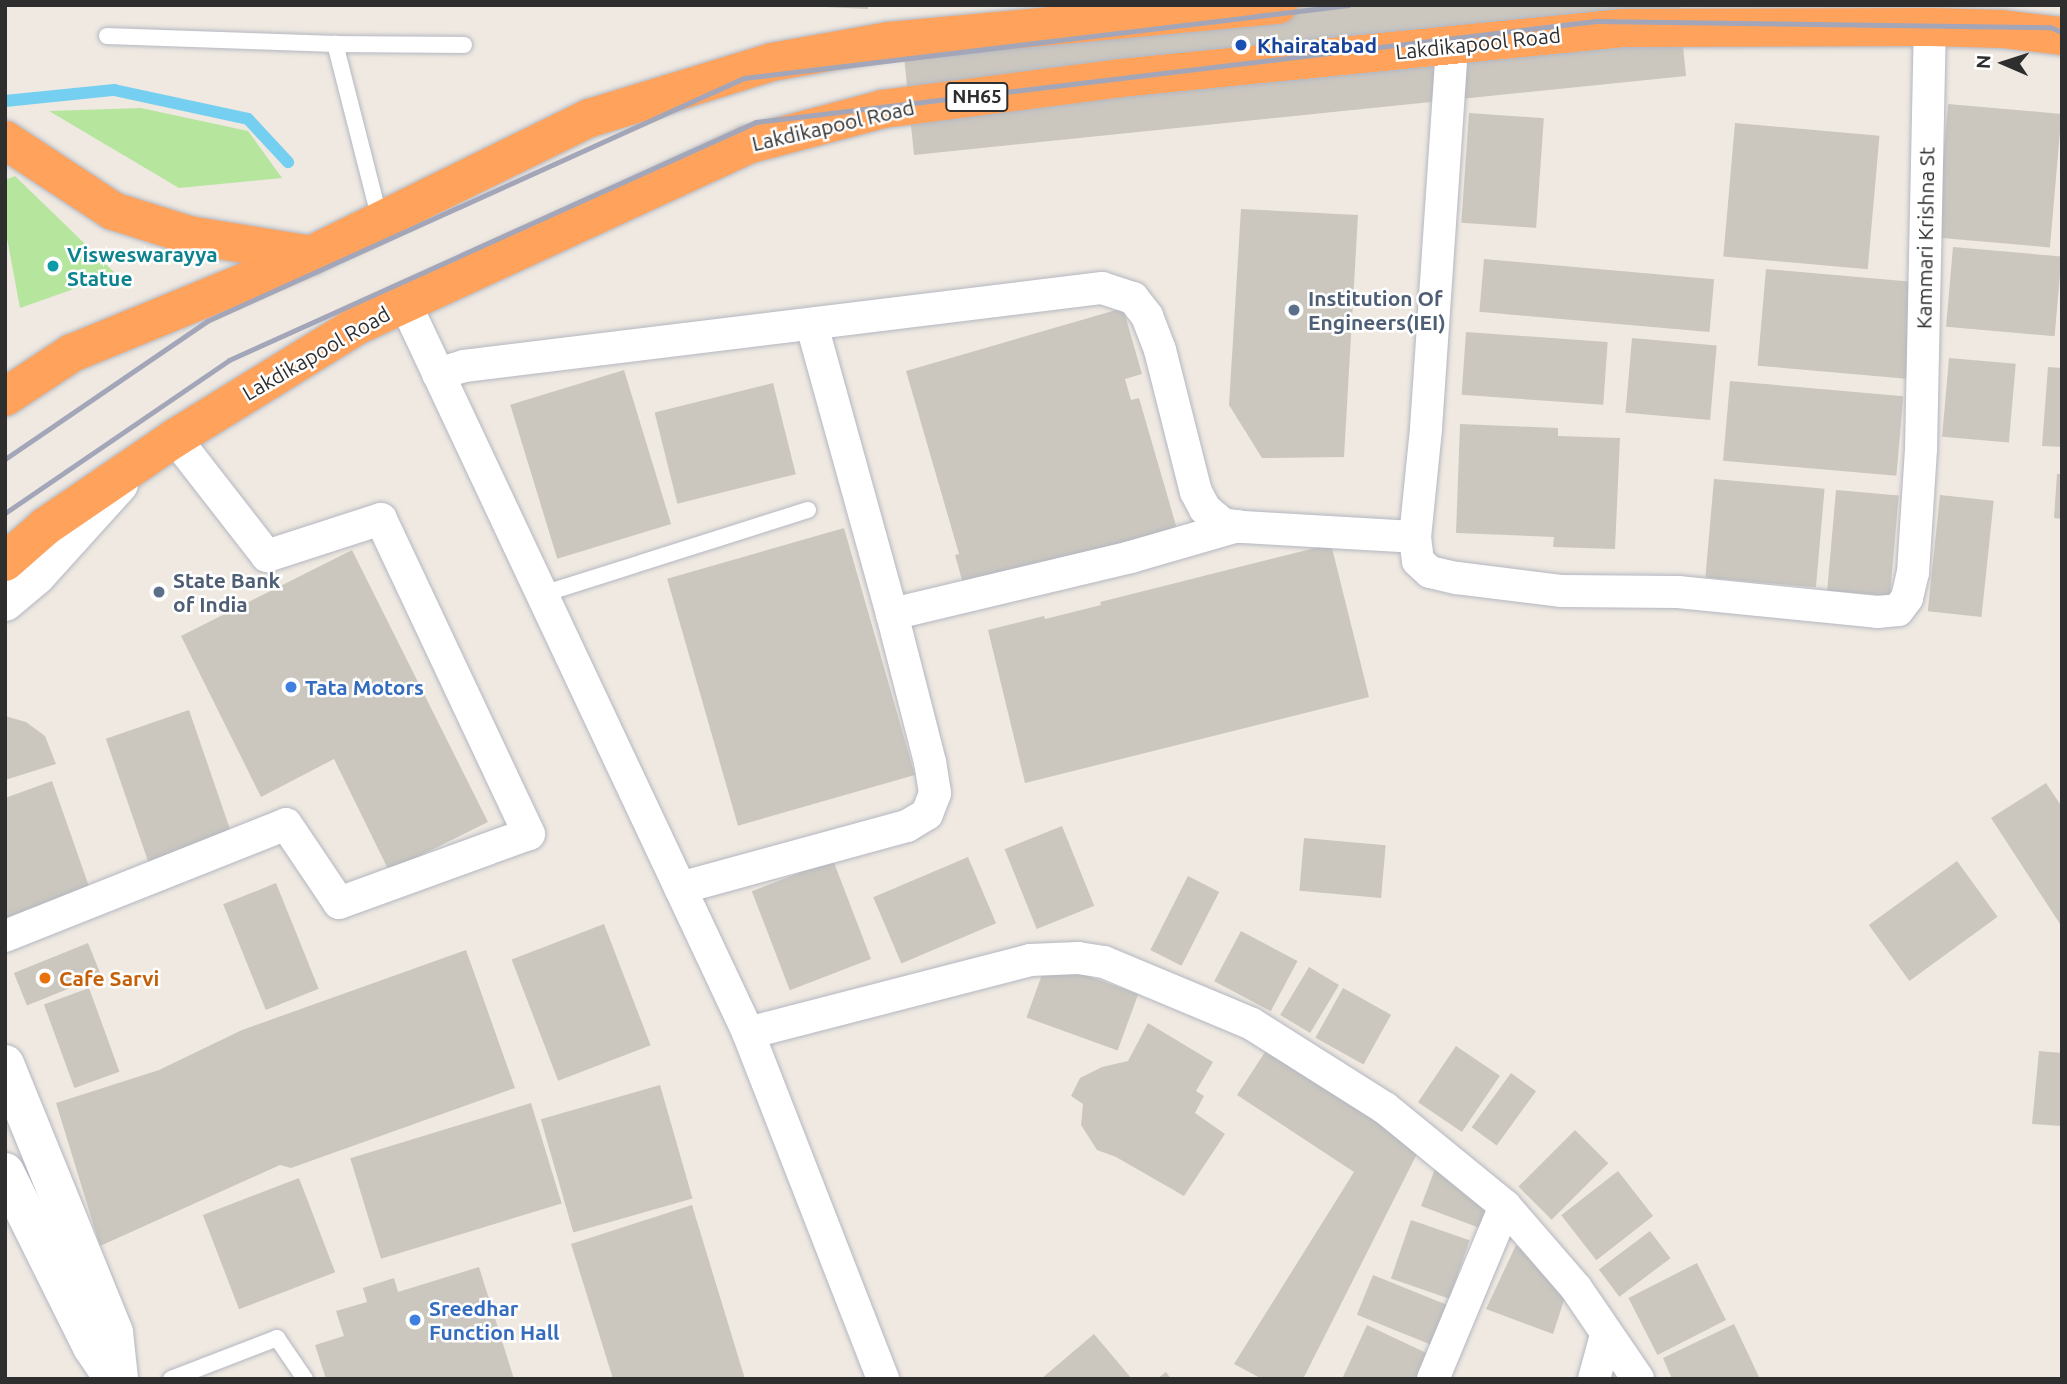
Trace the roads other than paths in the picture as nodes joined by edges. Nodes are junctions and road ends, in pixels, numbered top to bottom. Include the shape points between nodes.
1 (1278, 5) edge
2 (1930, 27) junction
3 (107, 36) dead end
4 (2062, 36) edge
5 (335, 44) junction
6 (464, 45) dead end
7 (1452, 47) junction
8 (5, 139) edge
9 (380, 220) junction
10 (310, 255) junction
11 (405, 303) junction
12 (812, 325) junction
13 (438, 374) junction
14 (5, 397) edge
15 (175, 438) junction
16 (136, 465) junction
17 (808, 510) dead end
18 (1238, 526) junction
19 (1415, 537) junction
20 (5, 562) edge
21 (543, 594) junction
22 (5, 602) edge
23 (892, 614) junction
24 (680, 888) junction
25 (5, 936) edge
26 (748, 1033) junction
27 (5, 1063) edge
28 (5, 1172) edge
29 (1505, 1206) junction
30 (1606, 1335) junction
31 (113, 1379) edge
32 (119, 1379) edge
33 (171, 1379) edge
34 (305, 1379) edge
35 (883, 1379) edge
36 (1433, 1379) edge
37 (1594, 1379) edge
38 (1638, 1379) edge

1 - 9 highway via 889,41 772,62 590,118
2 - 4 highway, Lakdikapool Road / NH65
2 - 7 highway, Lakdikapool Road / NH65 via 1623,28
2 - 19 street, Kammari Krishna St via 1921,449 1913,573 1907,598 1898,610 1877,612 1678,592 1562,591 1457,578 1430,572 1418,561
3 - 5 lane
5 - 6 lane
5 - 9 lane
7 - 11 highway, Lakdikapool Road / NH65 via 1121,78 883,109 747,145
7 - 19 street
8 - 10 highway via 113,211 189,235
9 - 10 highway
10 - 14 highway via 72,353
11 - 13 street
11 - 15 highway, Lakdikapool Road / NH65 via 356,326
12 - 13 street via 464,366
12 - 18 street via 1102,288 1133,298 1147,316 1160,350 1196,492 1205,509 1223,523
12 - 23 street
13 - 21 street
15 - 16 highway, Lakdikapool Road / NH65
15 - 25 street via 267,556 381,519 529,834 339,903 286,824
16 - 20 highway, Lakdikapool Road / NH65 via 46,526
16 - 22 street via 36,576
17 - 21 lane
18 - 19 street
18 - 23 street
21 - 24 street
23 - 24 street via 930,762 935,793 927,814 907,826
24 - 26 street
26 - 29 street via 1030,960 1104,962 1252,1024 1385,1108
26 - 35 street
27 - 32 street via 114,1332
28 - 31 street via 92,1347
29 - 30 street via 1576,1288
29 - 36 street
30 - 37 street
30 - 38 street
33 - 34 lane via 277,1338

